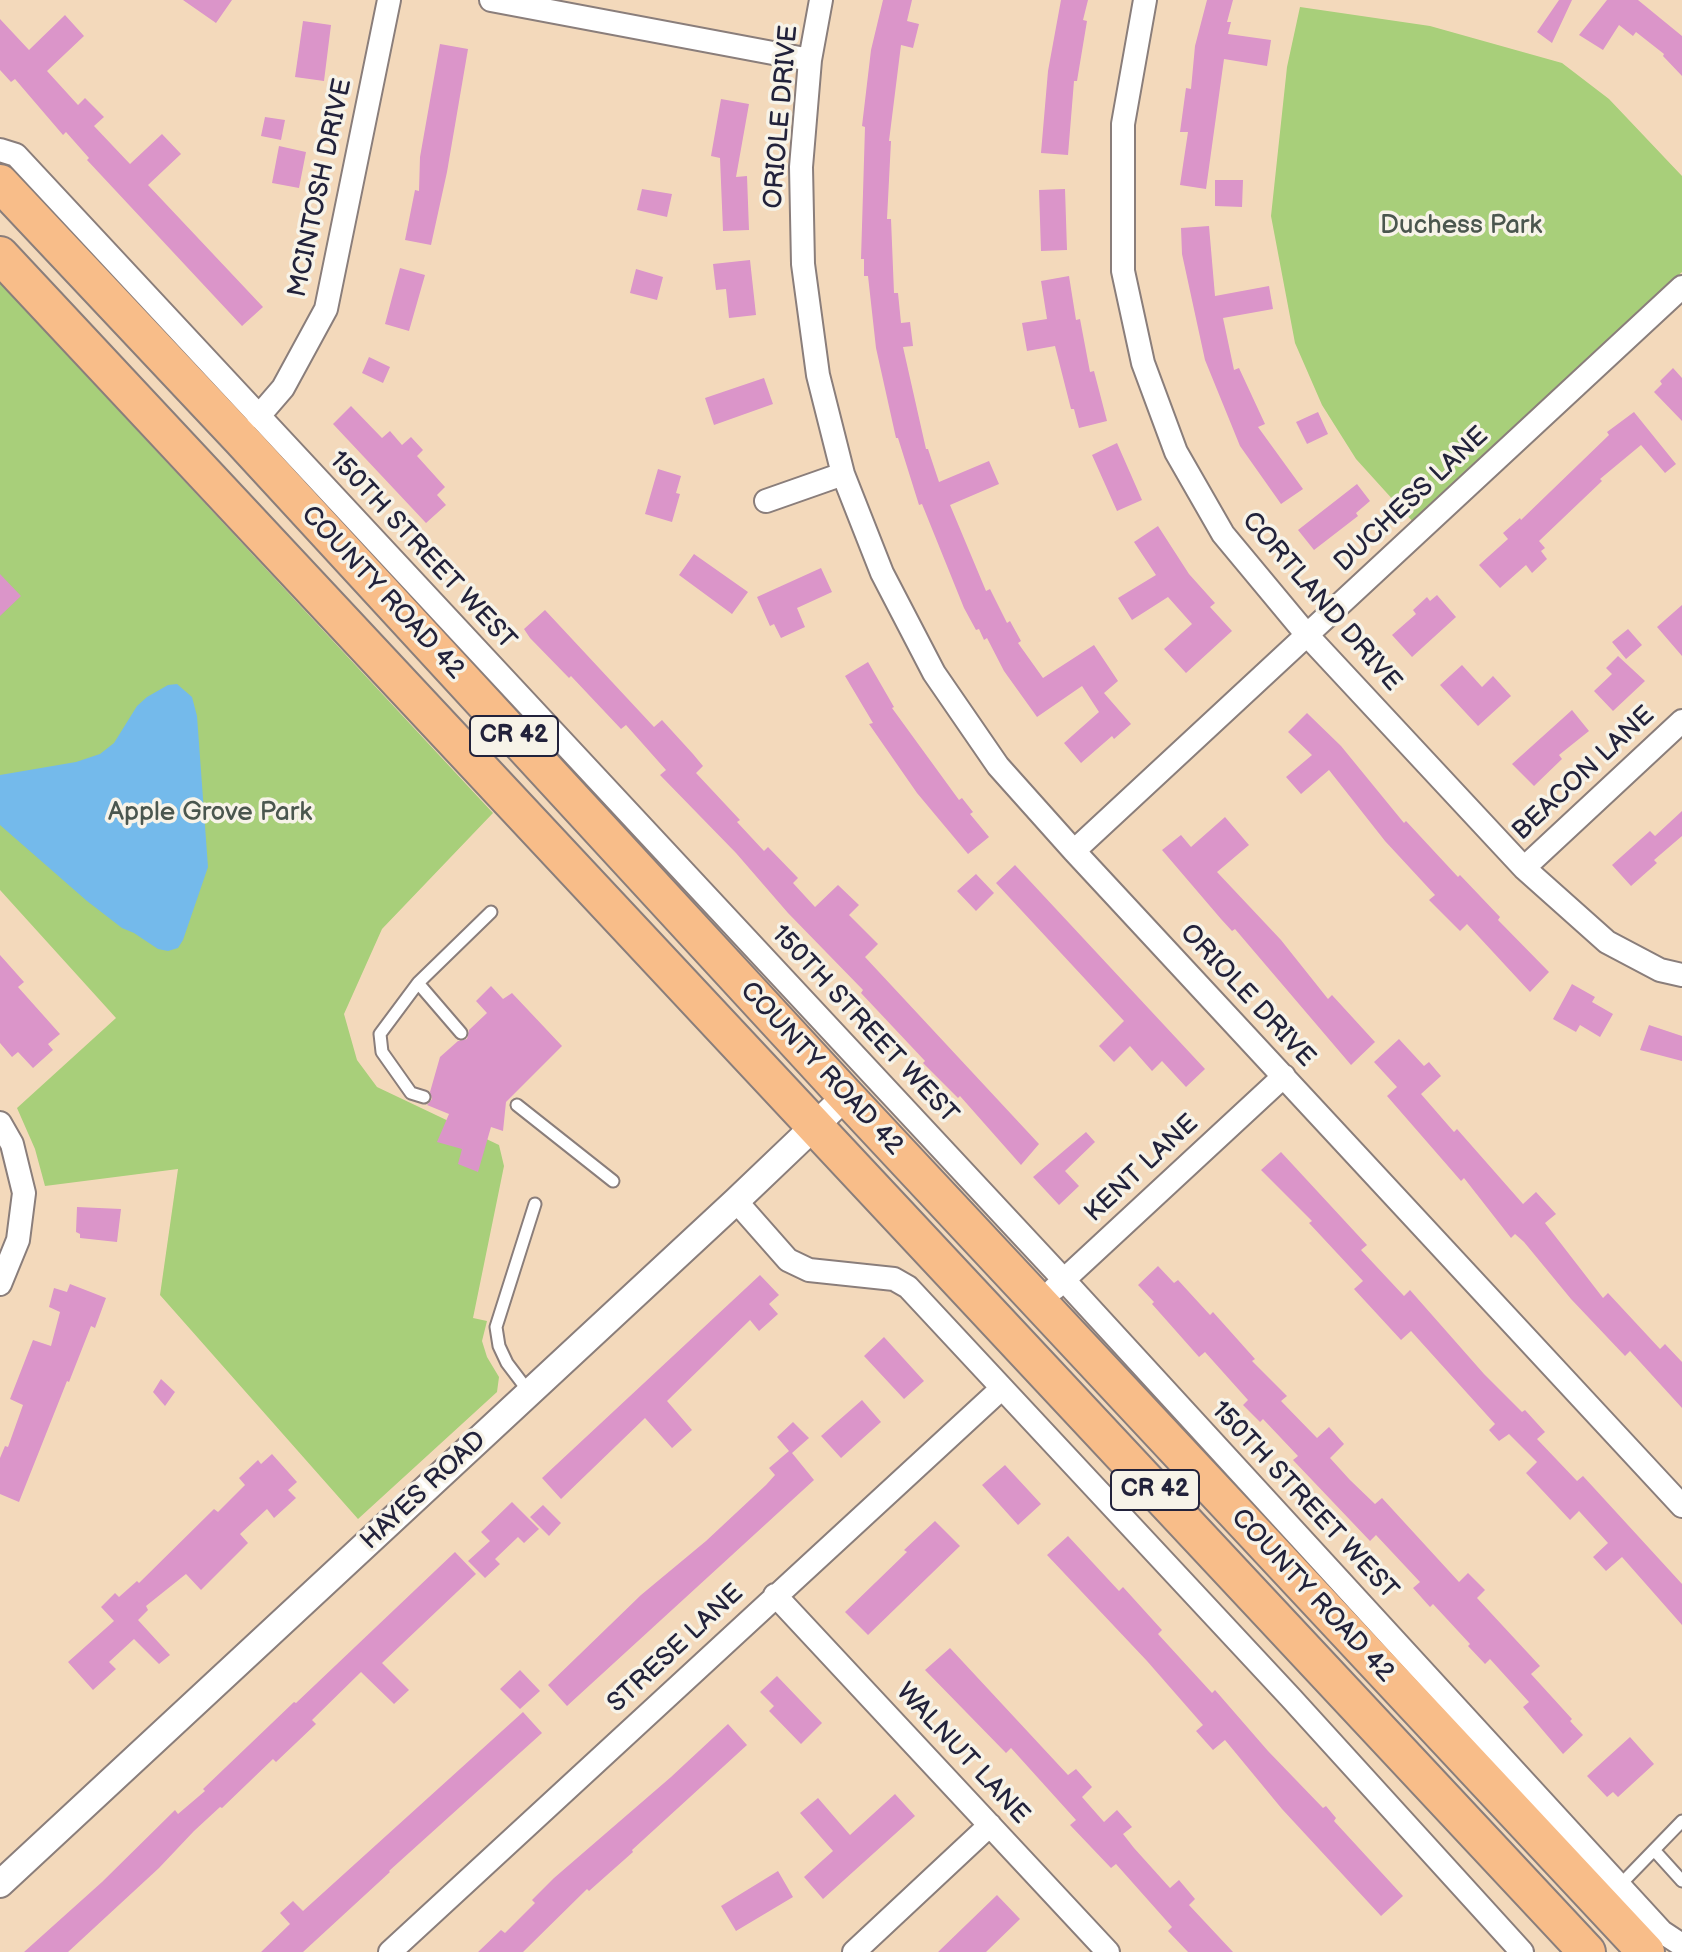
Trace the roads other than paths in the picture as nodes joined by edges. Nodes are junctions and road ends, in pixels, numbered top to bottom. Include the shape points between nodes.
1 (389, 0) edge
2 (491, 0) edge
3 (821, 0) edge
4 (1145, 0) edge
5 (810, 60) junction
6 (0, 150) edge
7 (0, 183) edge
8 (0, 255) edge
9 (1682, 287) edge
10 (258, 417) junction
11 (843, 474) junction
12 (766, 501) dead end
13 (1307, 635) junction
14 (1682, 721) edge
15 (1074, 851) junction
16 (1524, 868) junction
17 (491, 912) dead end
18 (1682, 975) edge
19 (418, 983) junction
20 (461, 1033) dead end
21 (1284, 1076) junction
22 (846, 1096) junction
23 (424, 1097) dead end
24 (517, 1105) dead end
25 (0, 1123) edge
26 (814, 1126) junction
27 (613, 1181) dead end
28 (736, 1201) junction
29 (535, 1204) dead end
30 (0, 1284) edge
31 (1052, 1292) junction
32 (1001, 1389) junction
33 (530, 1393) junction
34 (1682, 1506) edge
35 (775, 1595) junction
36 (1682, 1821) edge
37 (990, 1825) junction
38 (1654, 1850) junction
39 (1682, 1881) edge
40 (0, 1884) edge
41 (1619, 1886) junction
42 (1682, 1945) edge
43 (390, 1952) edge
44 (854, 1952) edge
45 (1108, 1952) edge
46 (1522, 1952) edge
47 (1587, 1952) edge
48 (1646, 1952) edge

1 - 10 street, MCINTOSH DRIVE via 326,309 283,388
2 - 5 street
3 - 5 street, ORIOLE DRIVE
4 - 13 street, CORTLAND DRIVE via 1123,124 1123,271 1143,363 1176,452 1223,534
5 - 11 street, ORIOLE DRIVE via 801,167 803,264 818,375
6 - 10 street, 150TH STREET WEST via 16,155
7 - 22 highway, COUNTY ROAD 42 / CR 42
8 - 26 highway, COUNTY ROAD 42 / CR 42
9 - 13 street, DUCHESS LANE
10 - 31 street, 150TH STREET WEST
11 - 12 street
11 - 15 street, ORIOLE DRIVE via 882,573 934,673 998,766
13 - 15 street, DUCHESS LANE
13 - 16 street, CORTLAND DRIVE
14 - 16 street, BEACON LANE
15 - 21 street, ORIOLE DRIVE
16 - 18 street, CORTLAND DRIVE via 1607,942 1660,970
17 - 19 lane
19 - 20 lane
19 - 23 lane via 380,1034 382,1052 411,1093
21 - 31 street, KENT LANE
21 - 34 street, ORIOLE DRIVE
22 - 26 street, HAYES ROAD
22 - 31 highway, COUNTY ROAD 42 / CR 42
24 - 27 lane
25 - 30 street via 12,1144 24,1193 18,1240
26 - 28 street, HAYES ROAD
26 - 47 highway, COUNTY ROAD 42 / CR 42
28 - 32 street via 788,1260 809,1270 894,1279 908,1287
28 - 33 street, HAYES ROAD
29 - 33 lane via 496,1327 507,1363
31 - 41 street, 150TH STREET WEST
31 - 48 highway, COUNTY ROAD 42 / CR 42
32 - 35 street, STRESE LANE
32 - 46 street
33 - 40 street, HAYES ROAD
35 - 37 street, WALNUT LANE
35 - 43 street, STRESE LANE
36 - 38 lane
37 - 44 street
37 - 45 street, WALNUT LANE
38 - 39 lane
38 - 41 lane
41 - 42 street, 150TH STREET WEST via 1662,1932

